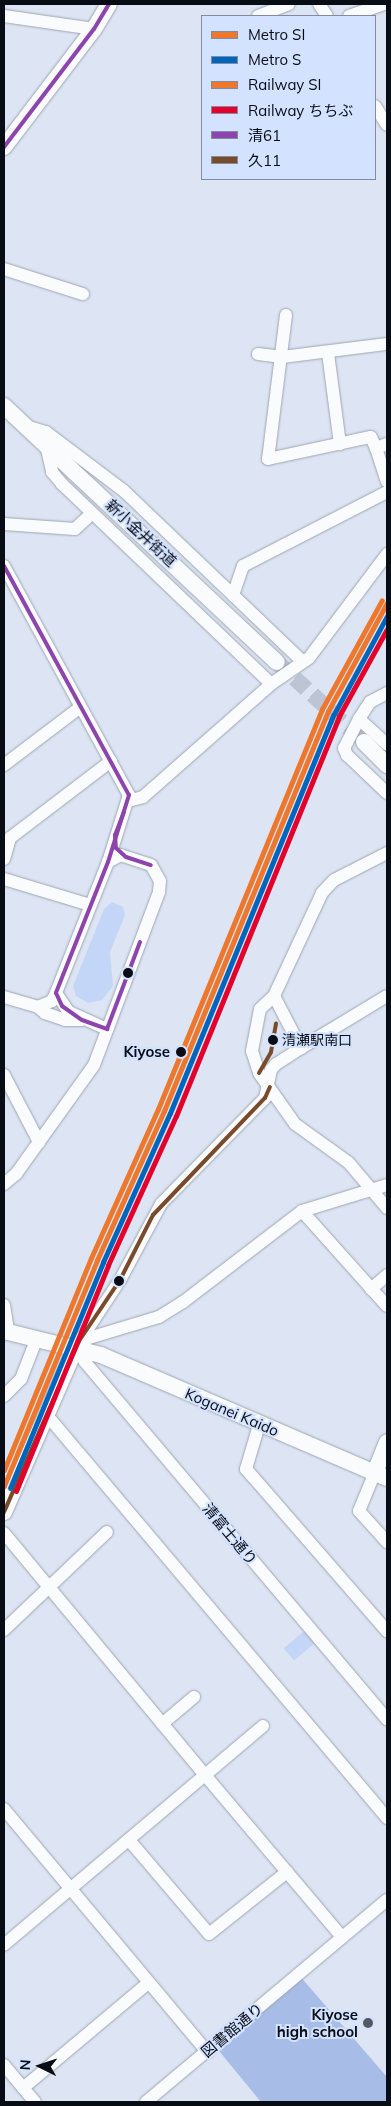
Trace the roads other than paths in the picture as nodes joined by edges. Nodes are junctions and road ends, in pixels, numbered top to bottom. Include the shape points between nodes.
1 (108, 4) edge
2 (289, 4) edge
3 (319, 4) edge
4 (384, 4) edge
5 (261, 15) edge
6 (326, 15) edge
7 (352, 15) edge
8 (4, 16) edge
9 (94, 28) junction
10 (376, 108) edge
11 (387, 125) edge
12 (4, 147) edge
13 (4, 269) edge
14 (83, 294) dead end
15 (286, 316) dead end
16 (387, 344) edge
17 (328, 353) junction
18 (258, 354) dead end
19 (282, 357) junction
20 (4, 406) edge
21 (26, 426) junction
22 (340, 444) junction
23 (46, 445) junction
24 (382, 446) edge
25 (387, 481) edge
26 (387, 492) edge
27 (91, 514) junction
28 (4, 524) edge
29 (387, 554) edge
30 (4, 566) edge
31 (233, 595) junction
32 (302, 661) junction
33 (278, 662) tunnel mouth
34 (271, 684) junction
35 (387, 693) edge
36 (79, 708) junction
37 (359, 719) junction
38 (364, 742) tunnel mouth
39 (387, 744) edge
40 (111, 761) junction
41 (4, 765) edge
42 (387, 765) edge
43 (387, 793) edge
44 (128, 800) junction
45 (115, 835) junction
46 (387, 853) edge
47 (126, 856) junction
48 (4, 859) edge
49 (108, 862) junction
50 (4, 879) edge
51 (90, 905) junction
52 (56, 993) junction
53 (274, 996) junction
54 (387, 996) edge
55 (4, 997) edge
56 (38, 1007) junction
57 (82, 1020) junction
58 (107, 1029) junction
59 (301, 1048) junction
60 (4, 1075) edge
61 (270, 1087) junction
62 (39, 1142) junction
63 (4, 1184) edge
64 (387, 1185) edge
65 (370, 1188) junction
66 (387, 1208) edge
67 (302, 1211) junction
68 (387, 1275) edge
69 (371, 1289) junction
70 (4, 1304) edge
71 (387, 1306) edge
72 (6, 1331) edge
73 (37, 1338) junction
74 (78, 1344) junction
75 (4, 1396) edge
76 (46, 1414) junction
77 (259, 1424) junction
78 (387, 1442) edge
79 (381, 1475) edge
80 (4, 1512) edge
81 (108, 1532) dead end
82 (4, 1533) edge
83 (387, 1542) edge
84 (51, 1589) junction
85 (4, 1630) edge
86 (387, 1631) edge
87 (194, 1697) dead end
88 (387, 1720) edge
89 (162, 1724) junction
90 (263, 1726) dead end
91 (205, 1775) junction
92 (4, 1809) edge
93 (387, 1818) edge
94 (129, 1840) junction
95 (287, 1872) junction
96 (70, 1890) junction
97 (387, 1900) edge
98 (342, 1937) junction
99 (4, 1945) edge
100 (148, 1983) junction
101 (206, 2052) junction
102 (4, 2065) edge
103 (23, 2088) junction
104 (35, 2102) edge
105 (146, 2102) edge

1 - 9 main road
2 - 5 street
3 - 6 street
4 - 7 street
8 - 9 street
9 - 12 main road
10 - 11 street
13 - 14 street
15 - 19 street
16 - 17 street
17 - 19 street
17 - 22 street
18 - 19 street
19 - 22 street via 268,459
20 - 21 main road, 新小金井街道
21 - 23 main road, 新小金井街道
21 - 31 street via 46,432 124,491
22 - 24 street via 371,437
23 - 27 street via 52,472
23 - 33 main road, 新小金井街道
24 - 25 street
26 - 31 street via 243,566
27 - 28 street via 76,529
27 - 34 street
29 - 32 street via 318,649
30 - 36 street
31 - 32 street
32 - 34 street
34 - 44 street via 143,797
35 - 37 street via 370,702
36 - 40 street
36 - 41 street
37 - 39 street
37 - 43 street via 344,748 347,755
38 - 42 main road
40 - 44 street via 126,784
40 - 48 street via 10,838
44 - 45 street
45 - 47 street via 116,848
45 - 49 street
46 - 53 street via 327,886
47 - 49 street via 116,855
47 - 58 street via 151,865 160,881 159,892
49 - 51 street
50 - 51 street
51 - 52 street
52 - 56 street via 52,1001
52 - 57 street via 62,1006
53 - 59 street
53 - 61 street via 260,1009 253,1062
54 - 59 street
55 - 56 street
56 - 57 street via 65,1020
57 - 58 street
58 - 62 street via 94,1064
59 - 61 street via 271,1070
60 - 62 street
61 - 65 street via 302,1132 349,1163
61 - 74 street via 265,1098 161,1204 120,1280
62 - 63 street via 16,1174
64 - 65 street
65 - 66 street
65 - 67 street
67 - 69 street
67 - 74 street via 159,1317
68 - 69 street
69 - 71 street
70 - 72 street
72 - 73 main road, Koganei Kaido
73 - 74 main road, Koganei Kaido
73 - 75 street via 21,1379
74 - 76 main road
74 - 77 main road, Koganei Kaido
74 - 88 street, 清富士通り via 85,1362
76 - 80 main road
76 - 93 street
77 - 79 main road, Koganei Kaido
77 - 86 street via 246,1469
78 - 79 main road
79 - 83 street via 359,1511
81 - 84 street
82 - 84 street
84 - 85 street
84 - 89 street
87 - 89 street
89 - 91 street
90 - 91 street
91 - 94 street
91 - 95 street
92 - 96 street
94 - 95 street via 209,1934
94 - 96 street
95 - 98 street
96 - 99 street
96 - 100 street
97 - 98 street, 図書館通り
98 - 101 street, 図書館通り
100 - 101 street
100 - 103 street
101 - 105 street, 図書館通り
102 - 103 street
103 - 104 street

